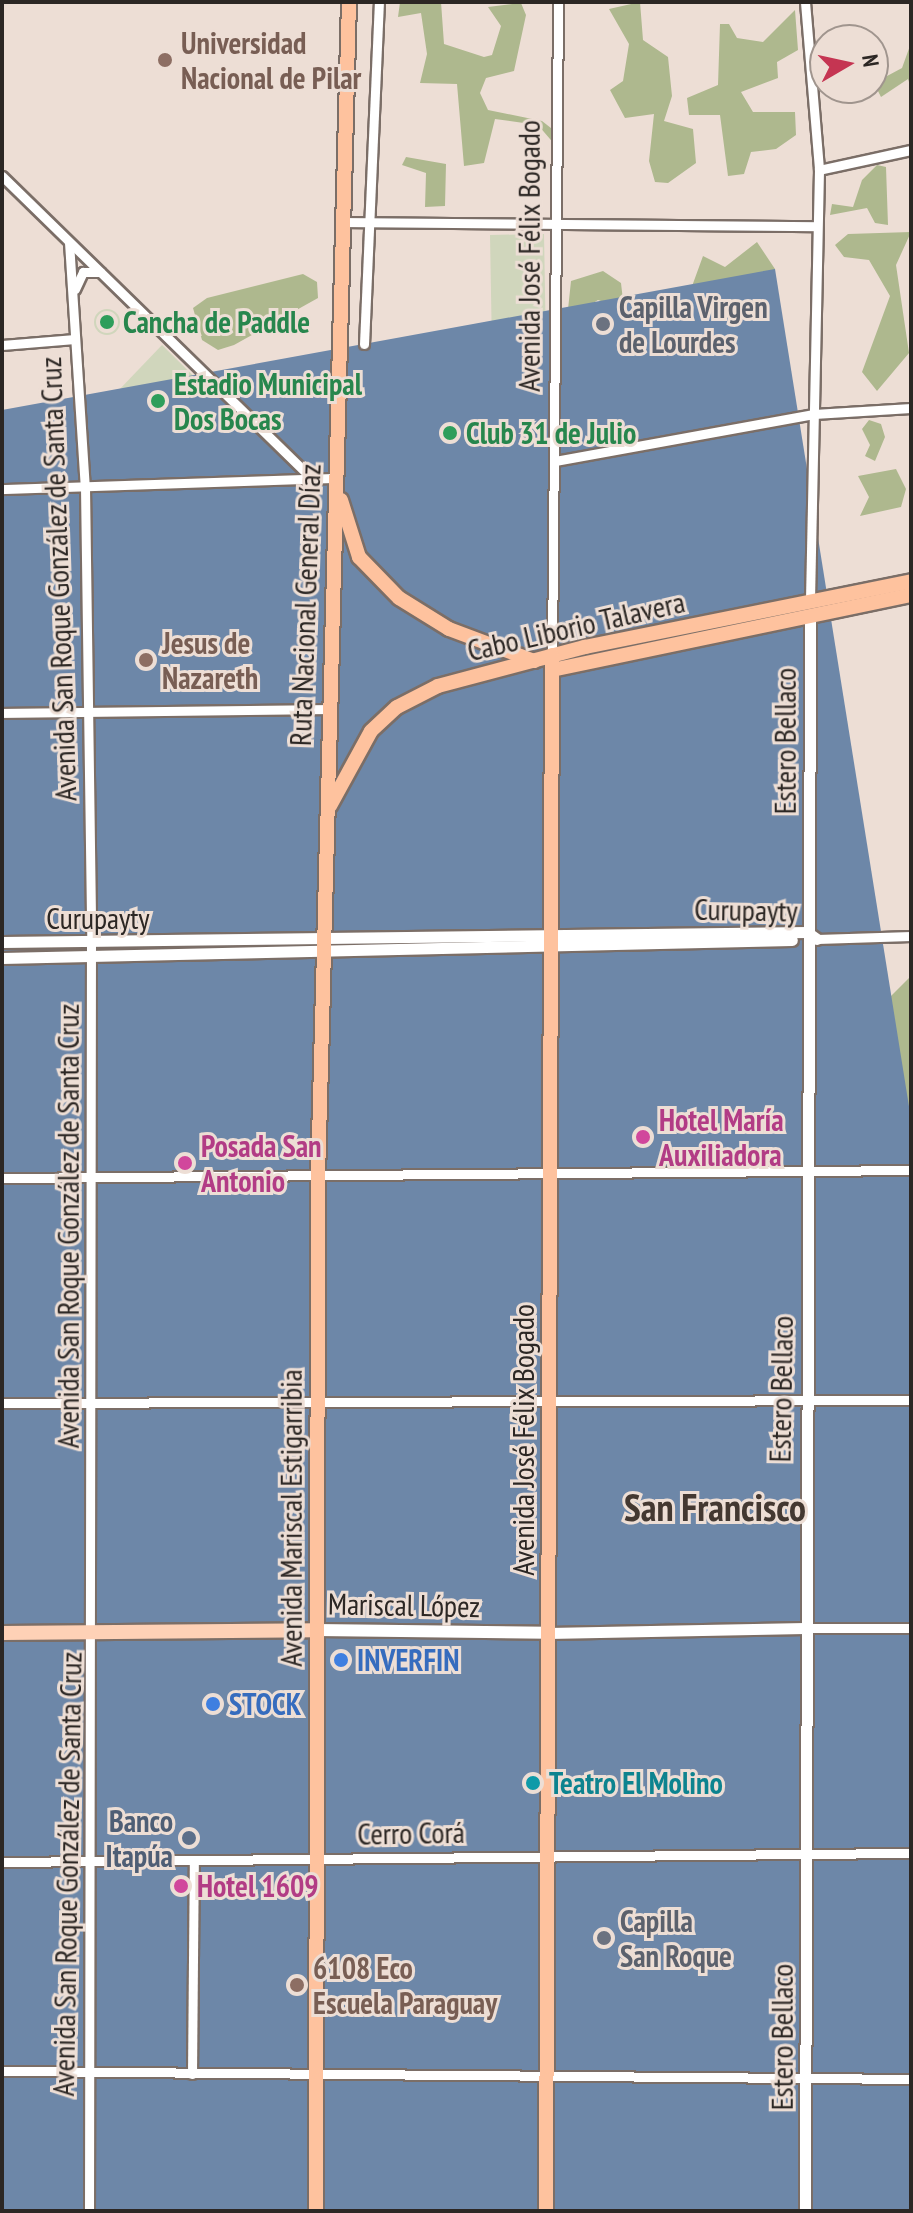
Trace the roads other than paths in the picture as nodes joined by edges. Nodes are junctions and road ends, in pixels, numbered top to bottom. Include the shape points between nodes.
1 (349, 2) edge
2 (379, 2) edge
3 (558, 2) edge
4 (805, 2) edge
5 (911, 150) edge
6 (819, 170) junction
7 (2, 176) edge
8 (344, 222) junction
9 (372, 223) junction
10 (553, 226) junction
11 (815, 226) junction
12 (69, 242) junction
13 (100, 272) junction
14 (73, 297) junction
15 (75, 339) junction
16 (364, 344) dead end
17 (2, 345) edge
18 (911, 408) edge
19 (814, 414) junction
20 (555, 461) junction
21 (312, 478) junction
22 (336, 478) junction
23 (85, 487) junction
24 (2, 489) edge
25 (911, 581) edge
26 (911, 595) edge
27 (810, 608) junction
28 (533, 661) junction
29 (552, 662) junction
30 (327, 709) junction
31 (86, 710) junction
32 (2, 713) edge
33 (326, 826) junction
34 (911, 936) edge
35 (810, 937) junction
36 (555, 938) junction
37 (91, 941) junction
38 (2, 942) edge
39 (323, 948) junction
40 (91, 956) junction
41 (2, 958) edge
42 (813, 1167) junction
43 (911, 1170) edge
44 (553, 1176) junction
45 (90, 1177) junction
46 (318, 1177) junction
47 (2, 1178) edge
48 (548, 1397) junction
49 (93, 1400) junction
50 (911, 1400) edge
51 (803, 1401) junction
52 (317, 1402) junction
53 (2, 1403) edge
54 (805, 1628) junction
55 (911, 1628) edge
56 (316, 1630) junction
57 (2, 1633) edge
58 (93, 1633) junction
59 (548, 1633) junction
60 (911, 1853) edge
61 (550, 1854) junction
62 (807, 1854) junction
63 (94, 1860) junction
64 (316, 1860) junction
65 (194, 1861) junction
66 (2, 1862) edge
67 (2, 2071) edge
68 (89, 2073) junction
69 (192, 2074) junction
70 (805, 2074) junction
71 (315, 2075) junction
72 (548, 2077) junction
73 (911, 2079) edge
74 (89, 2211) edge
75 (316, 2211) edge
76 (546, 2211) edge
77 (805, 2211) edge

1 - 8 highway, Ruta Nacional General Díaz
2 - 9 street
3 - 10 street, Avenida José Félix Bogado
4 - 6 street, Estero Bellaco
5 - 6 street
6 - 11 street, Estero Bellaco
7 - 12 street
8 - 9 street
8 - 22 highway, Ruta Nacional General Díaz
9 - 10 street
9 - 16 street
10 - 11 street
10 - 20 street, Avenida José Félix Bogado
11 - 19 street, Estero Bellaco
12 - 13 street
12 - 14 street, Avenida San Roque González de Santa Cruz
13 - 14 street via 83,272
13 - 21 street
14 - 15 street, Avenida San Roque González de Santa Cruz
15 - 17 street
15 - 23 street, Avenida San Roque González de Santa Cruz
18 - 19 street
19 - 20 street
19 - 27 street, Estero Bellaco
20 - 29 street, Avenida José Félix Bogado
21 - 22 street
21 - 23 street
22 - 28 highway via 359,557 399,598 449,629
22 - 30 highway, Ruta Nacional General Díaz
23 - 24 street
23 - 31 street, Avenida San Roque González de Santa Cruz
25 - 27 highway, Cabo Liborio Talavera
26 - 27 highway, Cabo Liborio Talavera
27 - 29 highway, Cabo Liborio Talavera
27 - 35 street, Estero Bellaco
28 - 29 highway
28 - 33 highway, Cabo Liborio Talavera via 438,686 397,707 348,763
29 - 36 highway, Avenida José Félix Bogado
30 - 31 street
30 - 33 highway, Ruta Nacional General Díaz
31 - 32 street
31 - 37 street, Avenida San Roque González de Santa Cruz
33 - 39 highway, Avenida Mariscal Estigarribia
34 - 35 street
35 - 36 street, Curupayty
35 - 42 street, Estero Bellaco
36 - 39 street, Curupayty
36 - 44 highway, Avenida José Félix Bogado
37 - 38 street, Curupayty
37 - 39 street, Curupayty
37 - 40 street, Avenida San Roque González de Santa Cruz
39 - 40 street, Curupayty
39 - 46 highway, Avenida Mariscal Estigarribia
40 - 41 street, Curupayty
40 - 45 street, Avenida San Roque González de Santa Cruz
42 - 43 street
42 - 44 street
42 - 51 street, Estero Bellaco
44 - 46 street
44 - 48 highway, Avenida José Félix Bogado
45 - 46 street
45 - 47 street
45 - 49 street, Avenida San Roque González de Santa Cruz
46 - 52 highway, Avenida Mariscal Estigarribia
48 - 51 street
48 - 52 street
48 - 59 highway, Avenida José Félix Bogado
49 - 52 street
49 - 53 street
49 - 58 street, Avenida San Roque González de Santa Cruz
50 - 51 street
51 - 54 street, Estero Bellaco
52 - 56 highway, Avenida Mariscal Estigarribia
54 - 55 street
54 - 59 street, Mariscal López
54 - 62 street, Estero Bellaco
56 - 58 main road, Mariscal López
56 - 59 main road, Mariscal López
56 - 64 highway, Avenida Mariscal Estigarribia
57 - 58 main road, Mariscal López
58 - 63 street, Avenida San Roque González de Santa Cruz
59 - 61 highway, Avenida José Félix Bogado
60 - 62 street, Cerro Corá
61 - 62 street, Cerro Corá
61 - 64 street, Cerro Corá
61 - 72 highway, Avenida José Félix Bogado
62 - 70 street, Estero Bellaco
63 - 65 street, Cerro Corá
63 - 66 street, Cerro Corá
63 - 68 street, Avenida San Roque González de Santa Cruz
64 - 65 street, Cerro Corá
64 - 71 highway, Avenida Mariscal Estigarribia
65 - 69 street
67 - 68 street
68 - 69 street
68 - 74 street, Avenida San Roque González de Santa Cruz
69 - 71 street
70 - 72 street
70 - 73 street
70 - 77 street, Estero Bellaco
71 - 72 street
71 - 75 highway, Avenida Mariscal Estigarribia
72 - 76 highway, Avenida José Félix Bogado

